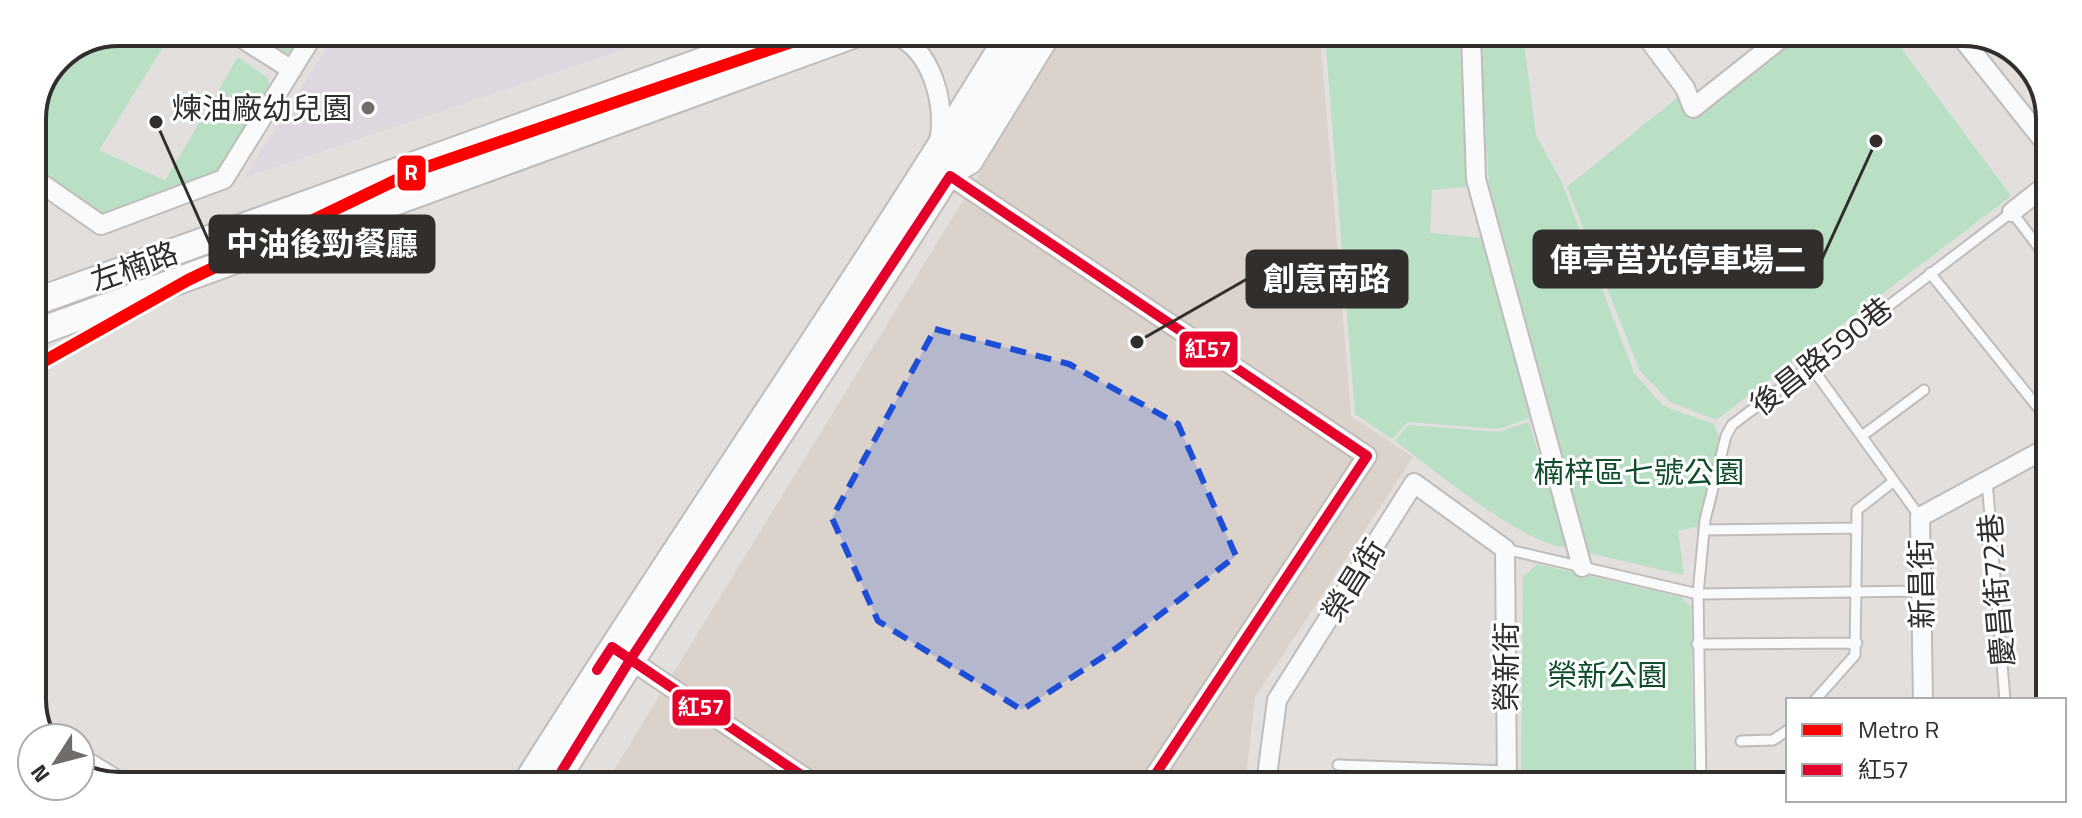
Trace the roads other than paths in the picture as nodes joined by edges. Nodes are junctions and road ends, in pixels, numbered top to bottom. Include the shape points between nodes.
1 (254, 46) edge
2 (307, 46) edge
3 (745, 46) edge
4 (822, 46) edge
5 (907, 46) edge
6 (1004, 46) edge
7 (1026, 46) edge
8 (1045, 46) edge
9 (1471, 46) edge
10 (1654, 46) edge
11 (1771, 46) edge
12 (1968, 46) edge
13 (292, 70) junction
14 (2036, 131) edge
15 (944, 164) junction
16 (46, 187) edge
17 (2036, 193) edge
18 (2012, 212) junction
19 (2036, 244) edge
20 (1930, 273) junction
21 (46, 298) edge
22 (46, 329) edge
23 (1810, 365) junction
24 (1924, 390) dead end
25 (2036, 405) edge
26 (1862, 436) junction
27 (2036, 454) edge
28 (1987, 480) junction
29 (1894, 481) junction
30 (1920, 517) junction
31 (1857, 528) junction
32 (1704, 530) junction
33 (1505, 549) junction
34 (1582, 567) junction
35 (1921, 591) junction
36 (1857, 592) junction
37 (1698, 594) junction
38 (1857, 643) junction
39 (1697, 644) junction
40 (621, 654) junction
41 (1817, 698) edge
42 (1923, 698) edge
43 (2005, 698) edge
44 (1786, 731) edge
45 (1741, 741) dead end
46 (1338, 765) dead end
47 (534, 772) edge
48 (560, 772) edge
49 (797, 772) edge
50 (1157, 772) edge
51 (1268, 772) edge
52 (1429, 772) edge
53 (1507, 772) edge
54 (1701, 772) edge

1 - 13 street
2 - 13 street
3 - 21 street, 左楠路
4 - 22 street, 左楠路
5 - 15 street via 925,62 936,86
6 - 15 street
7 - 15 street
8 - 15 street via 972,164
9 - 34 street via 1476,179
10 - 11 street via 1693,108
12 - 14 street
13 - 16 street via 224,179 101,225
15 - 40 street
15 - 50 street via 1367,456
17 - 18 street, 後昌路590巷
18 - 19 lane
18 - 20 lane, 後昌路590巷
20 - 23 lane, 後昌路590巷
20 - 25 lane
23 - 26 lane
23 - 32 lane, 後昌路590巷 via 1732,425
24 - 26 lane
26 - 29 lane
27 - 28 street, 新昌街
28 - 30 street, 新昌街
28 - 43 lane, 慶昌街72巷
29 - 30 lane
29 - 31 lane via 1857,510
30 - 35 street, 新昌街
31 - 32 lane
31 - 36 lane
32 - 37 lane, 後昌路590巷
33 - 34 lane
33 - 51 street, 榮昌街 via 1414,483 1277,700
33 - 53 street, 榮新街
34 - 37 lane
35 - 36 lane
35 - 42 street, 新昌街
36 - 37 lane
36 - 38 lane
37 - 39 lane, 後昌路590巷
38 - 39 lane
38 - 41 lane via 1853,659
39 - 54 lane, 後昌路590巷
40 - 47 street
40 - 48 street
40 - 49 street
44 - 45 lane via 1773,740
46 - 52 lane

